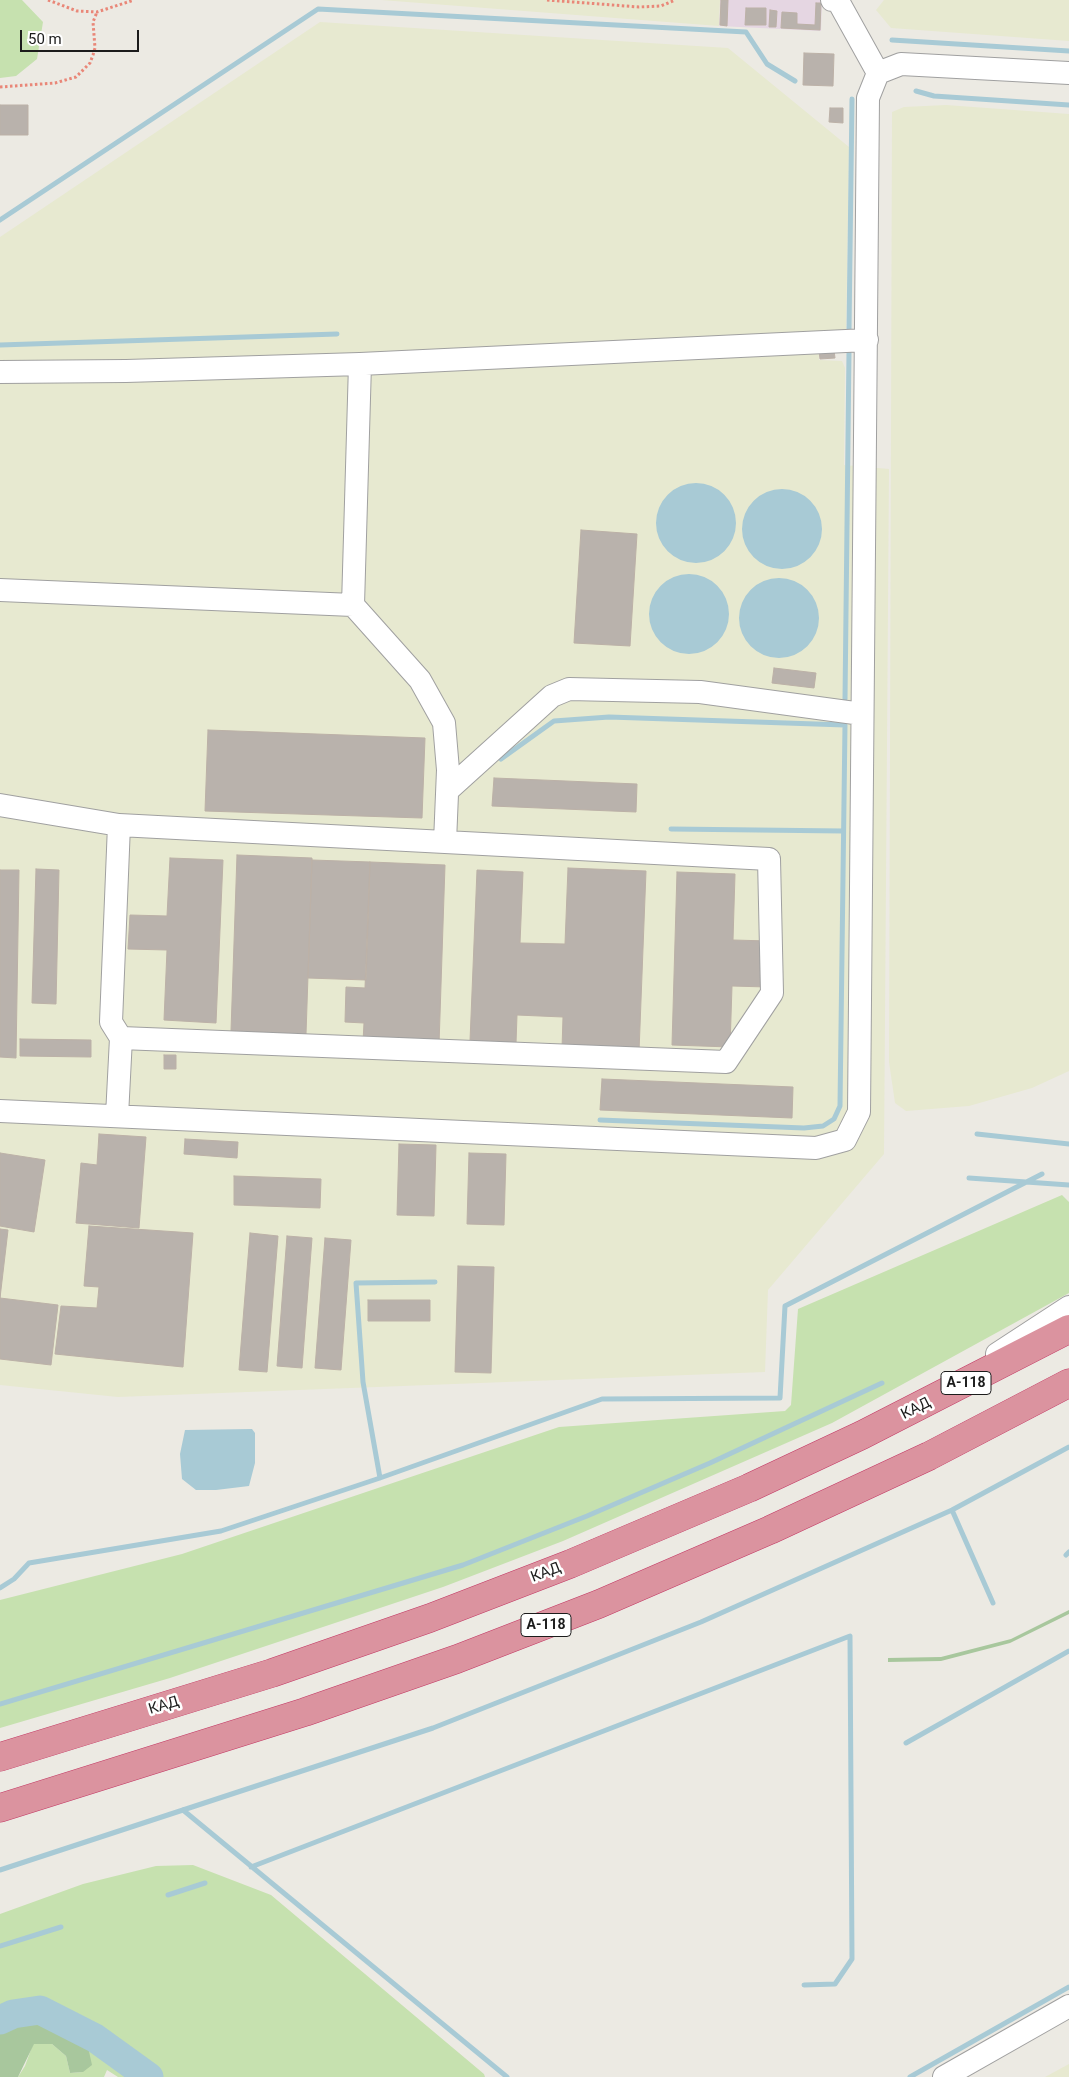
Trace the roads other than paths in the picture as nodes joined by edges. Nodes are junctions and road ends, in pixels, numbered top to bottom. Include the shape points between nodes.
1 (832, 0) edge
2 (878, 73) junction
3 (1069, 73) edge
4 (867, 330) junction
5 (360, 364) junction
6 (0, 372) edge
7 (0, 590) edge
8 (353, 605) junction
9 (862, 714) junction
10 (448, 790) junction
11 (0, 805) edge
12 (119, 825) junction
13 (445, 842) junction
14 (121, 1038) junction
15 (0, 1111) edge
16 (117, 1116) junction
17 (1069, 1307) edge
18 (1069, 1329) edge
19 (1069, 1383) edge
20 (905, 1415) junction
21 (0, 1758) edge
22 (0, 1808) edge
23 (1069, 2006) edge
24 (944, 2077) edge

1 - 2 street via 838,1
2 - 3 street via 902,64
2 - 4 street via 868,98
4 - 5 street
4 - 9 street
5 - 6 street
5 - 8 street
7 - 8 street
8 - 10 street via 420,680 444,723
9 - 10 street via 700,692 569,689 552,696
9 - 16 street via 859,1112 845,1140 816,1148
10 - 13 street
11 - 12 street
12 - 13 street
12 - 14 street via 111,1022
13 - 14 street via 769,859 772,993 726,1062
14 - 16 street
15 - 16 street
17 - 20 street
18 - 20 highway, КАД / А-118
19 - 22 highway, А-118 via 920,1460 590,1608 305,1712
20 - 21 highway, КАД / А-118 via 749,1488 570,1564 430,1618 272,1673
23 - 24 street

